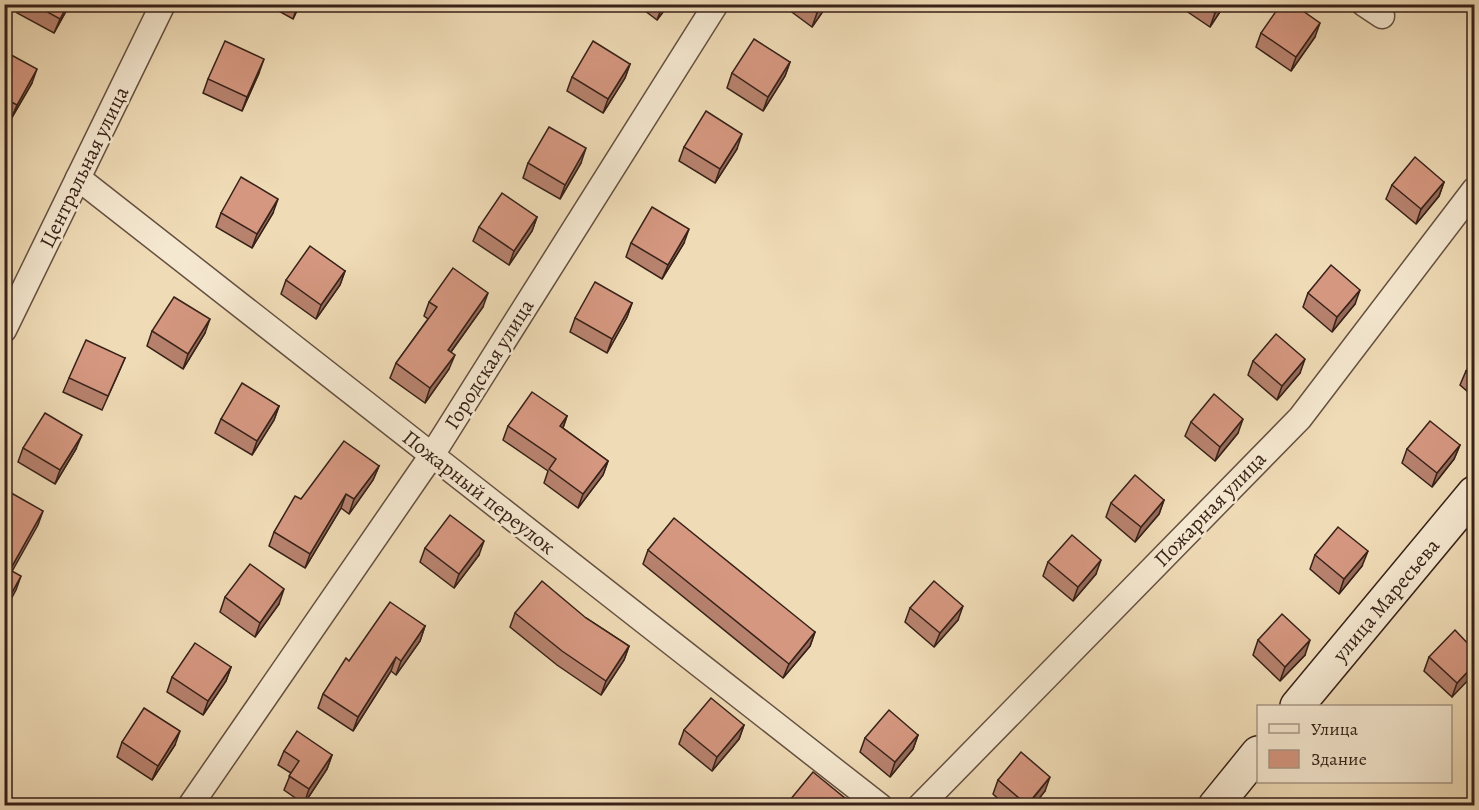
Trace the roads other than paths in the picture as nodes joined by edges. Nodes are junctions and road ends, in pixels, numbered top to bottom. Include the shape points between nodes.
1 (163, 4) edge
2 (716, 4) edge
3 (78, 178) junction
4 (1474, 190) edge
5 (4, 330) edge
6 (432, 455) junction
7 (1474, 493) edge
8 (1298, 705) edge
9 (1257, 754) edge
10 (190, 806) edge
11 (880, 806) edge
12 (920, 806) edge
13 (1215, 806) edge

1 - 3 street, Центральная улица
2 - 6 street, Городская улица
3 - 5 street, Центральная улица
3 - 6 street, Пожарный переулок
4 - 12 street, Пожарная улица via 1300,418
6 - 10 street, Городская улица
6 - 11 street, Пожарный переулок
7 - 8 street, улица Маресьева
9 - 13 street

